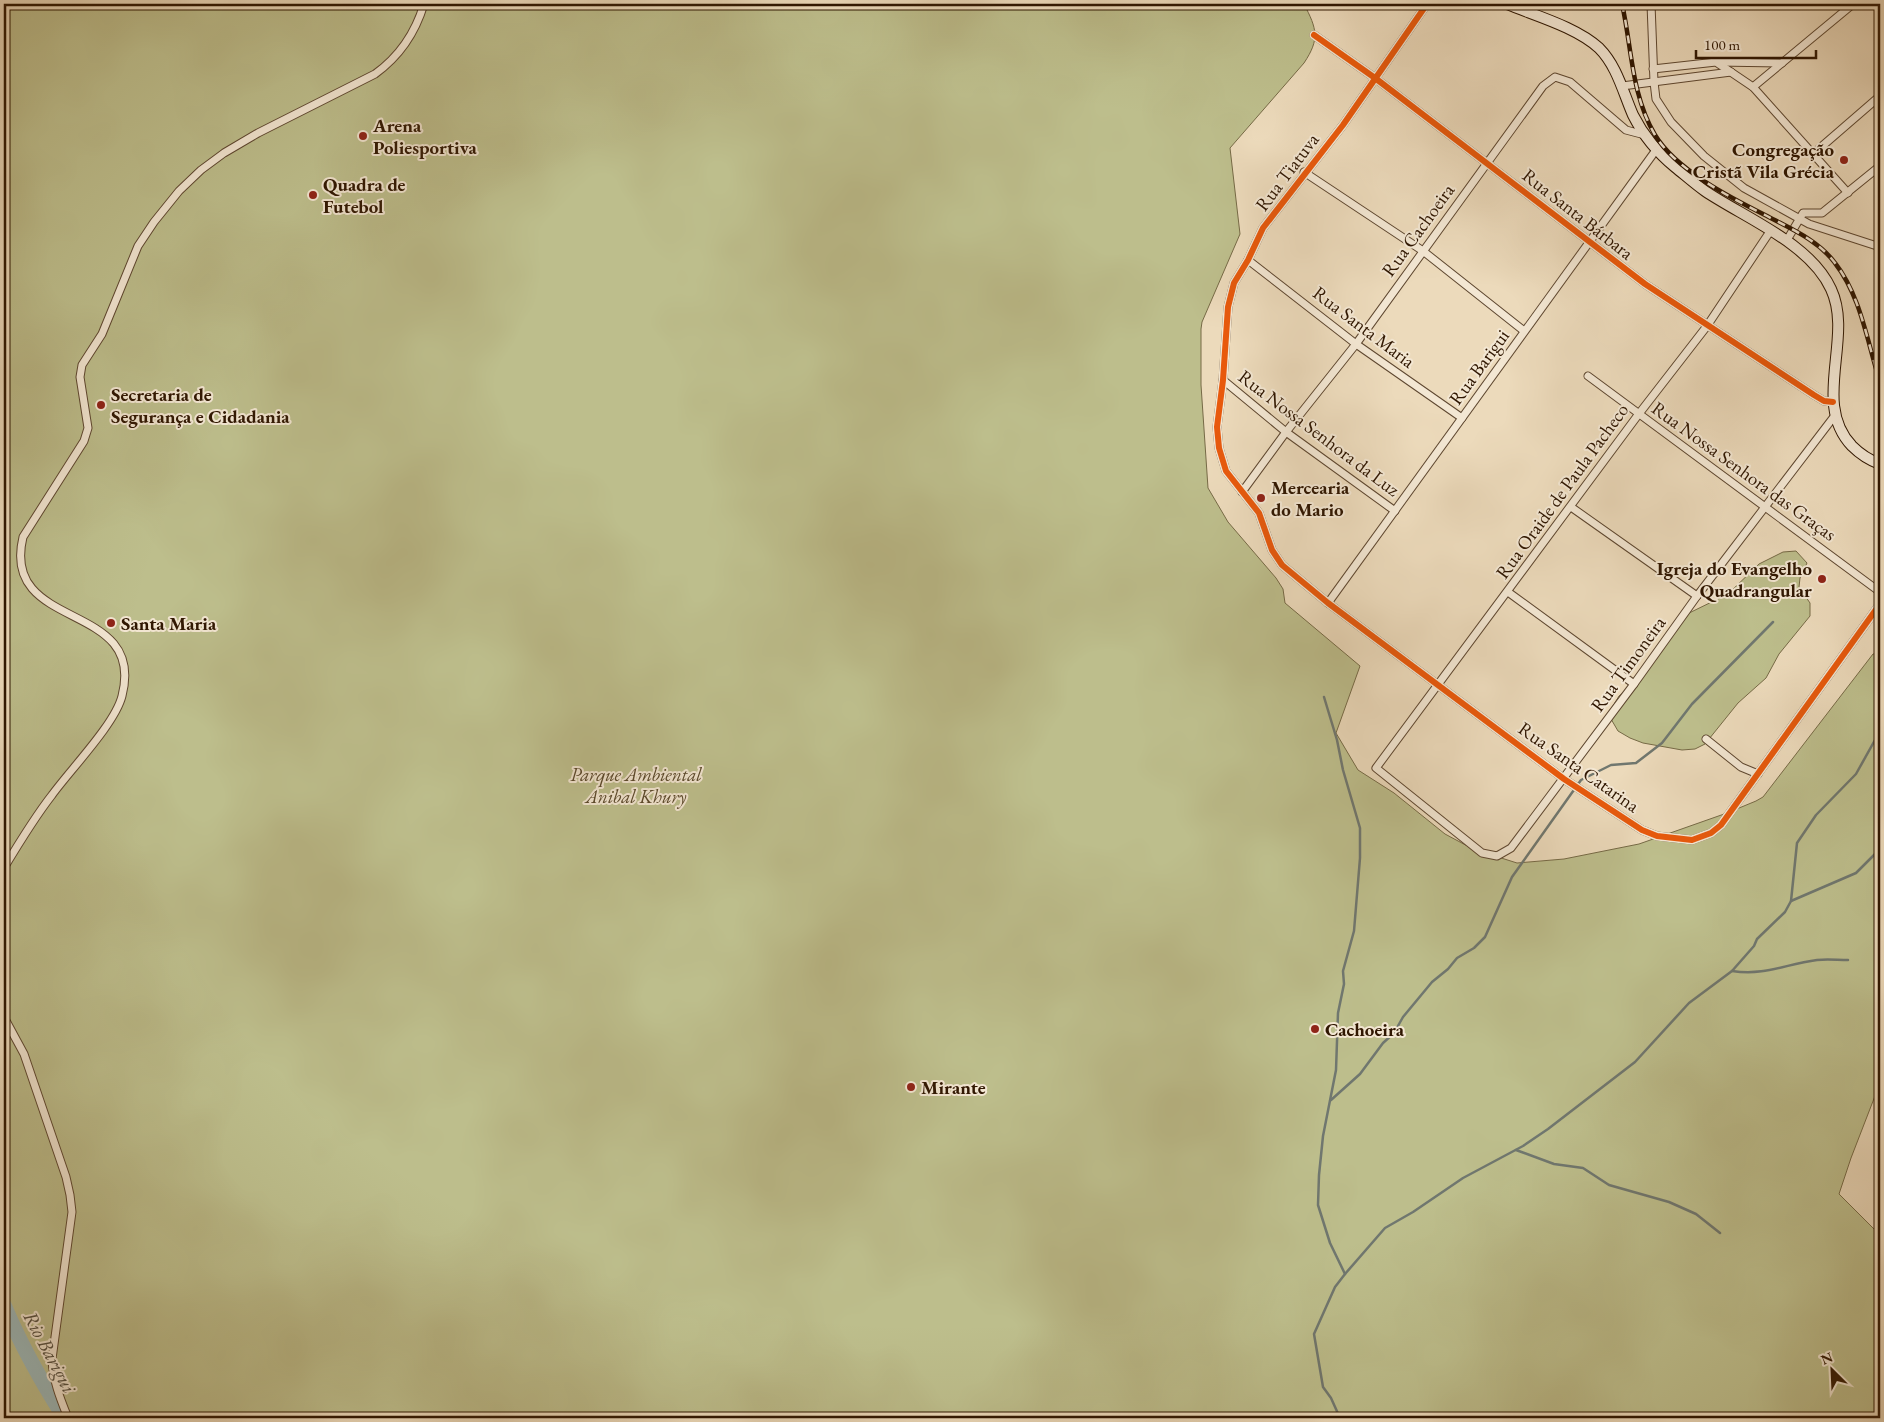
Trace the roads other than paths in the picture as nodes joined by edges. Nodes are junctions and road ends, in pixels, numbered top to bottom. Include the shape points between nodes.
1 (424, 4) edge
2 (1427, 4) edge
3 (1507, 4) edge
4 (1651, 4) edge
5 (1853, 4) edge
6 (1314, 35) dead end
7 (1716, 62) junction
8 (1782, 63) junction
9 (1653, 69) junction
10 (1731, 72) junction
11 (1375, 78) junction
12 (1654, 82) junction
13 (1622, 86) junction
14 (1753, 87) junction
15 (1880, 96) edge
16 (1645, 135) junction
17 (1656, 150) junction
18 (1813, 154) junction
19 (1486, 162) junction
20 (1880, 166) edge
21 (1304, 172) junction
22 (1848, 193) junction
23 (1799, 218) junction
24 (1771, 230) junction
25 (1787, 240) junction
26 (1590, 241) junction
27 (1880, 247) edge
28 (1423, 251) junction
29 (1248, 260) junction
30 (1707, 326) junction
31 (1524, 331) junction
32 (1356, 344) junction
33 (1588, 376) dead end
34 (1223, 380) junction
35 (1833, 402) junction
36 (1638, 414) junction
37 (1836, 414) junction
38 (1462, 418) junction
39 (1286, 432) junction
40 (1880, 464) edge
41 (1242, 492) junction
42 (1571, 506) junction
43 (1765, 506) junction
44 (1395, 511) junction
45 (16, 573) dead end
46 (24, 592) dead end
47 (1508, 592) junction
48 (1880, 592) edge
49 (1697, 596) junction
50 (1328, 603) junction
51 (1880, 604) edge
52 (1438, 684) junction
53 (1634, 684) junction
54 (1706, 739) dead end
55 (1758, 774) junction
56 (1564, 779) junction
57 (1497, 856) joint
58 (4, 868) edge
59 (4, 1017) edge
60 (68, 1418) edge

1 - 45 street via 405,46 389,64 224,153 201,170 154,222 138,246 102,334 82,365 80,377 88,428 84,441 23,537 16,551
2 - 11 street, Rua Tiatuva
3 - 13 main road via 1582,35 1600,48
4 - 9 street
5 - 8 street
6 - 11 street, Rua Santa Bárbara
7 - 8 street
7 - 9 street
7 - 10 street
8 - 14 street
9 - 12 street
10 - 12 street
10 - 14 street
11 - 19 street, Rua Santa Bárbara
11 - 21 street, Rua Tiatuva
12 - 13 street
12 - 23 street via 1656,99 1672,122 1704,156 1744,188
13 - 16 main road
14 - 18 street
15 - 18 street
16 - 17 main road
16 - 19 street, Rua Cachoeira via 1626,130 1570,82 1555,77 1542,86
17 - 24 main road via 1705,190
17 - 26 street, Rua Barigui
18 - 22 street
19 - 26 street, Rua Santa Bárbara
19 - 28 street, Rua Cachoeira
20 - 22 street
21 - 28 street
21 - 29 street, Rua Tiatuva via 1263,228
22 - 23 street via 1822,213 1805,212
23 - 25 street
23 - 27 street via 1822,230
24 - 25 main road
24 - 30 street, Rua Oraide de Paula Pacheco
25 - 35 main road via 1831,288 1839,312
26 - 30 street, Rua Santa Bárbara
26 - 31 street, Rua Barigui
28 - 31 street
28 - 32 street, Rua Cachoeira
29 - 32 street, Rua Santa Maria
29 - 34 street, Rua Tiatuva via 1234,284 1228,308
30 - 35 street, Rua Santa Bárbara via 1814,396
30 - 36 street, Rua Oraide de Paula Pacheco
31 - 38 street, Rua Barigui
32 - 38 street, Rua Santa Maria
32 - 39 street, Rua Cachoeira
33 - 36 street, Rua Nossa Senhora das Graças
34 - 39 street, Rua Nossa Senhora da Luz
34 - 41 street, Rua Tiatuva via 1217,427 1219,448 1226,471
35 - 37 main road
36 - 42 street, Rua Oraide de Paula Pacheco
36 - 43 street, Rua Nossa Senhora das Graças
37 - 40 main road via 1846,439 1859,453
37 - 43 street, Rua Timoneira
38 - 44 street, Rua Barigui
39 - 41 street, Rua Cachoeira
39 - 44 street, Rua Nossa Senhora da Luz
41 - 50 street, Rua Santa Catarina via 1259,513 1272,550 1282,565
42 - 47 street, Rua Oraide de Paula Pacheco
42 - 49 street
43 - 48 street, Rua Nossa Senhora das Graças
43 - 49 street, Rua Timoneira
44 - 50 street, Rua Barigui
46 - 58 street via 103,636 117,649 125,680 115,713 50,796
47 - 52 street, Rua Oraide de Paula Pacheco
47 - 53 street
49 - 53 street, Rua Timoneira
50 - 52 street, Rua Santa Catarina
51 - 55 street, Rua Santa Catarina
52 - 56 street, Rua Santa Catarina
52 - 57 street, Rua Oraide de Paula Pacheco via 1376,768 1482,853
53 - 56 street, Rua Timoneira
54 - 55 street via 1741,767
55 - 56 street, Rua Santa Catarina via 1721,826 1711,834 1692,840 1657,836 1642,830
56 - 57 street, Rua Timoneira via 1511,848
59 - 60 street via 24,1054 70,1196 72,1212 52,1359 53,1377

